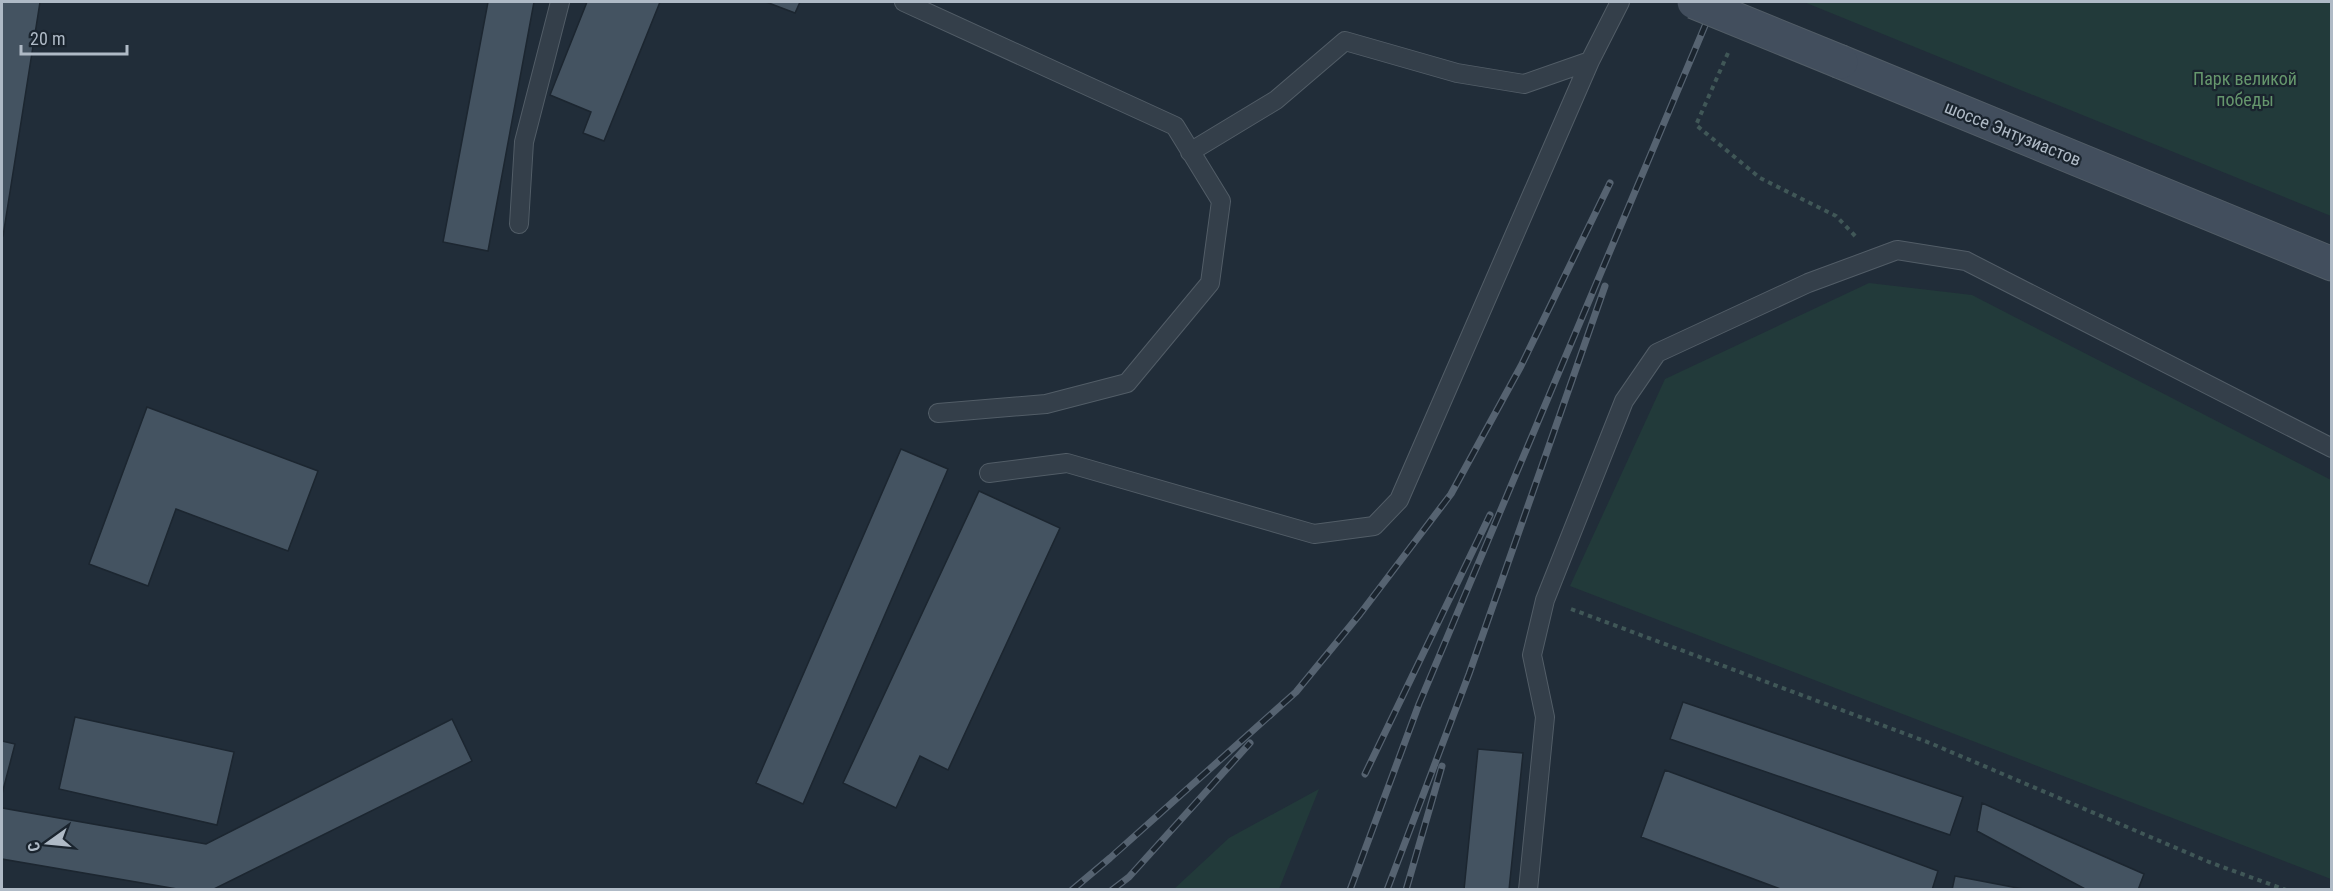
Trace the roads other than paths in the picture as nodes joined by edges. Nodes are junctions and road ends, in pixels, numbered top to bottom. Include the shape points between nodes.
1 (560, 2) edge
2 (904, 2) edge
3 (1620, 2) edge
4 (1694, 2) edge
5 (1590, 61) junction
6 (1190, 152) junction
7 (519, 224) dead end
8 (2331, 264) edge
9 (938, 413) dead end
10 (2331, 448) edge
11 (989, 473) dead end
12 (1528, 890) edge

1 - 7 lane via 524,142
2 - 6 lane via 1174,126
3 - 5 lane
4 - 8 main road, шоссе Энтузиастов, bridge
5 - 6 lane via 1524,84 1457,73 1346,41 1276,100
5 - 11 lane via 1399,500 1374,526 1314,534 1067,463
6 - 9 lane via 1221,201 1210,284 1126,383 1046,404
10 - 12 lane via 1965,261 1897,250 1808,283 1657,353 1624,401 1545,600 1532,655 1545,717

